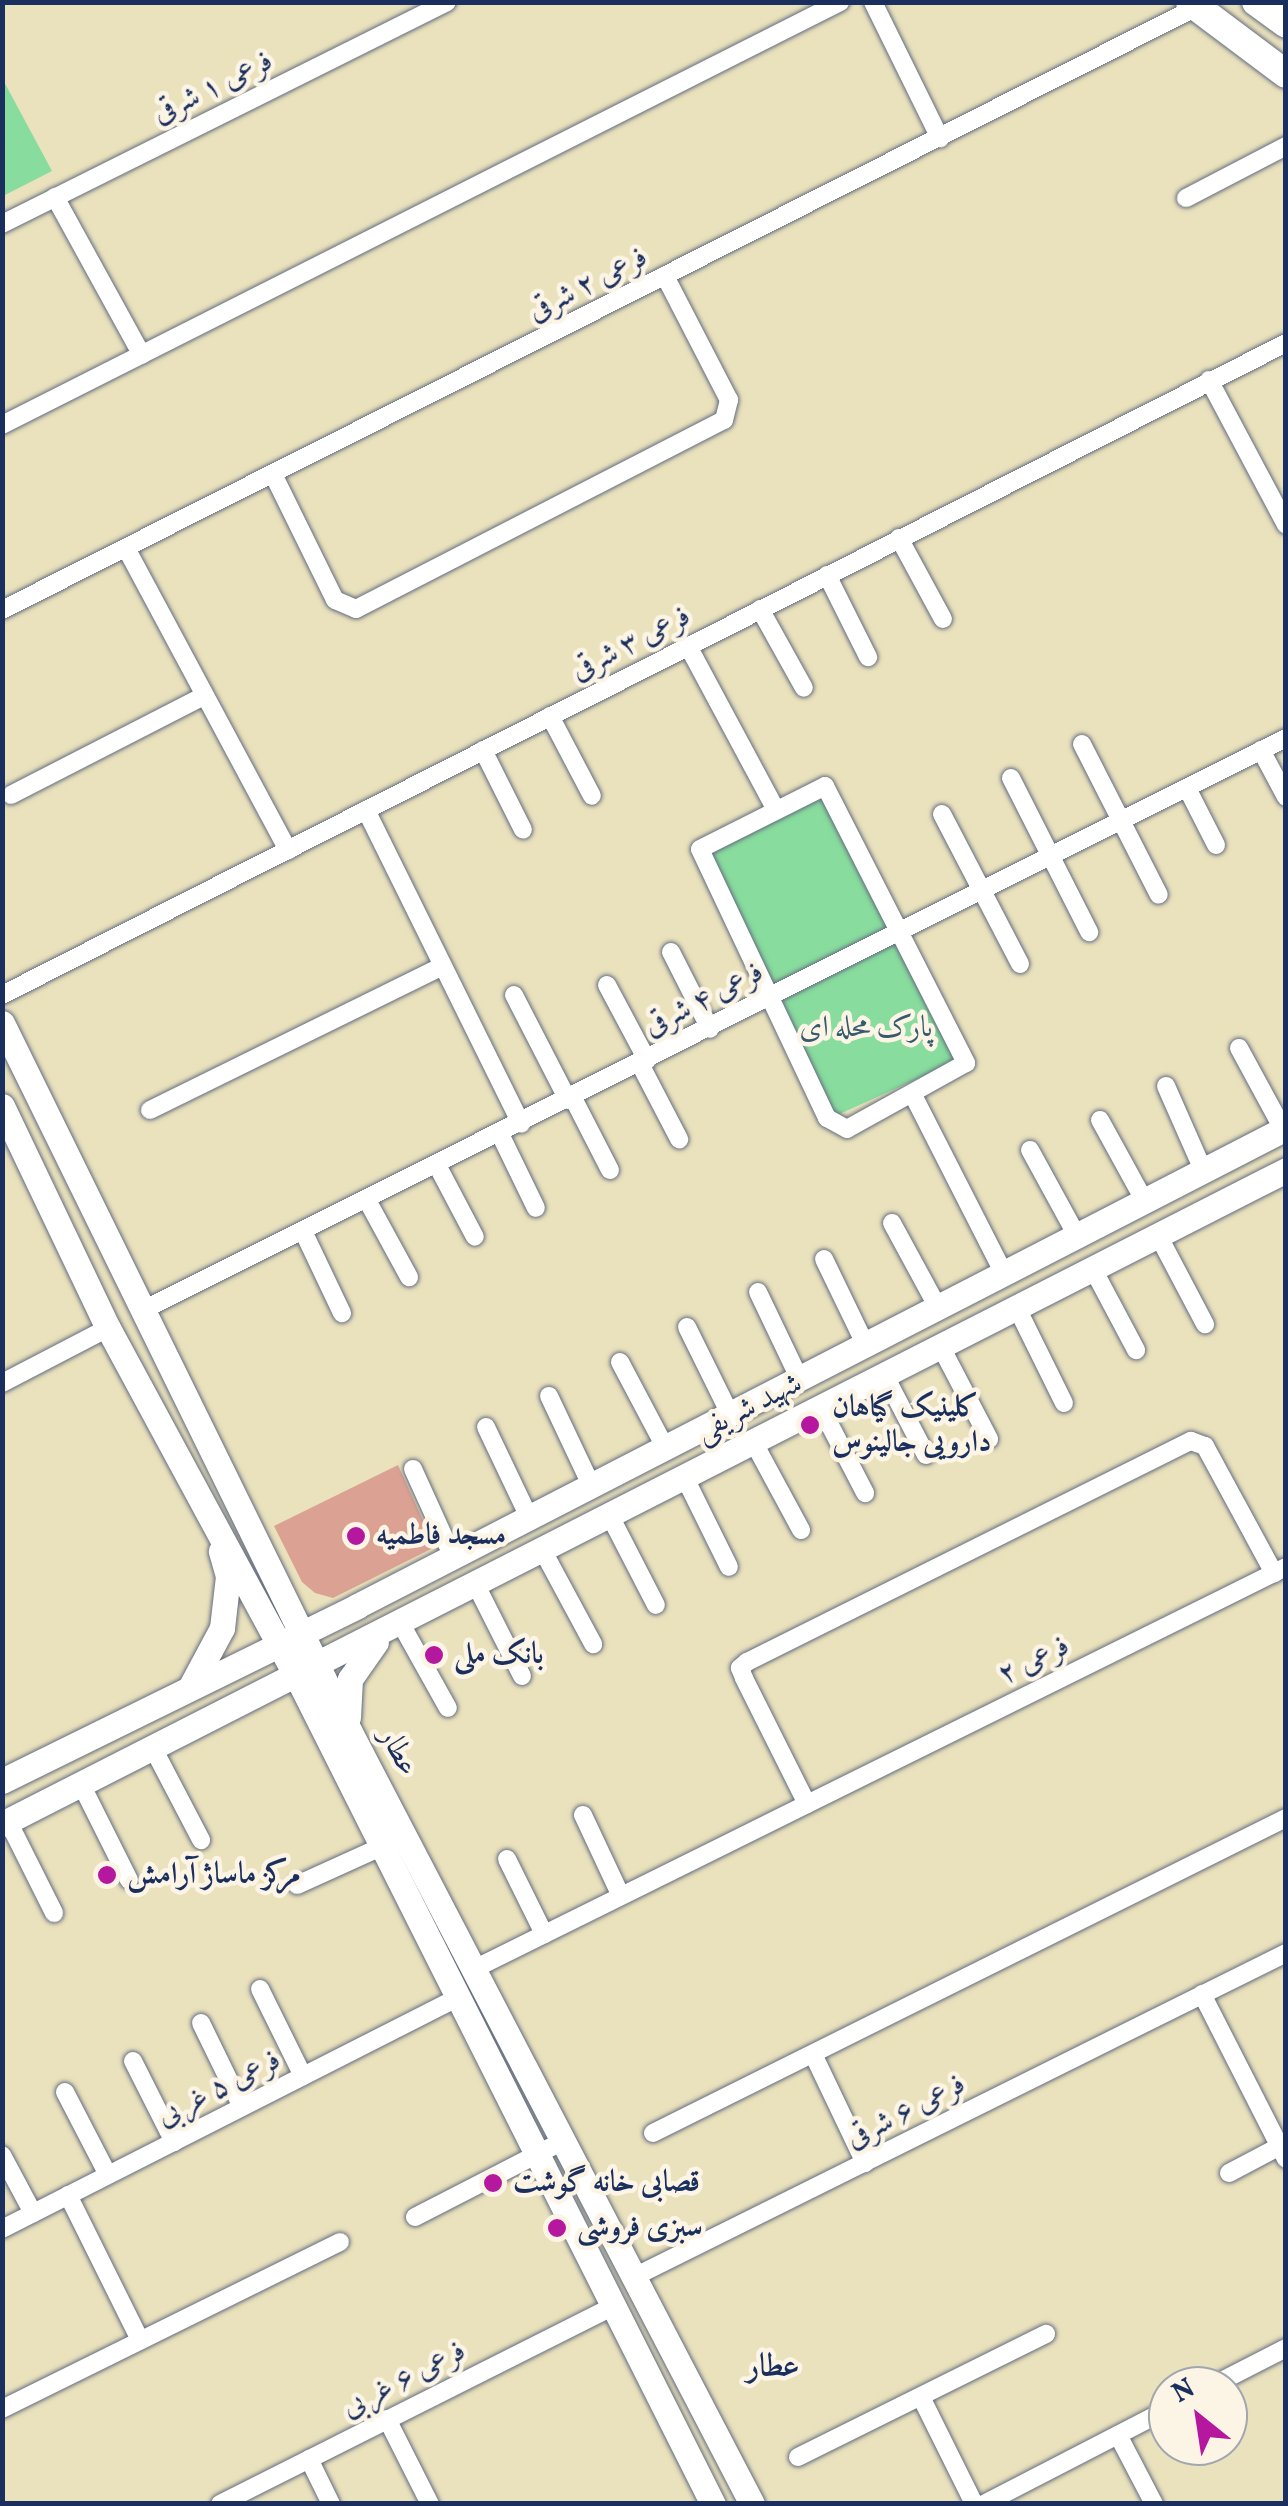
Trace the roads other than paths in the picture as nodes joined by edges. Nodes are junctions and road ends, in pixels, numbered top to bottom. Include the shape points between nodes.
1 (447, 2) edge
2 (840, 2) edge
3 (873, 2) edge
4 (1256, 2) edge
5 (1193, 4) edge
6 (1286, 24) edge
7 (1286, 74) edge
8 (940, 138) junction
9 (1286, 146) edge
10 (55, 197) junction
11 (1186, 198) dead end
12 (2, 224) edge
13 (666, 276) junction
14 (1286, 343) edge
15 (142, 355) junction
16 (1210, 380) junction
17 (2, 425) edge
18 (273, 474) junction
19 (1286, 525) edge
20 (899, 538) junction
21 (126, 548) junction
22 (827, 575) junction
23 (760, 609) junction
24 (2, 610) edge
25 (943, 619) dead end
26 (688, 646) junction
27 (868, 657) dead end
28 (804, 688) dead end
29 (204, 696) junction
30 (550, 716) junction
31 (1286, 738) edge
32 (1082, 744) dead end
33 (483, 750) junction
34 (1261, 750) junction
35 (1011, 778) dead end
36 (1187, 788) junction
37 (11, 795) dead end
38 (592, 796) dead end
39 (1286, 797) edge
40 (366, 810) junction
41 (776, 810) junction
42 (942, 814) dead end
43 (1121, 821) junction
44 (523, 830) dead end
45 (1216, 845) dead end
46 (288, 850) junction
47 (1050, 857) junction
48 (982, 891) junction
49 (1159, 895) dead end
50 (901, 930) junction
51 (1089, 932) dead end
52 (672, 952) dead end
53 (1020, 964) dead end
54 (443, 966) junction
55 (607, 985) dead end
56 (2, 995) edge
57 (514, 995) dead end
58 (767, 998) junction
59 (2, 1023) edge
60 (710, 1028) junction
61 (1239, 1048) dead end
62 (643, 1062) junction
63 (1166, 1086) dead end
64 (913, 1095) junction
65 (570, 1099) junction
66 (2, 1106) edge
67 (150, 1110) dead end
68 (1100, 1120) dead end
69 (521, 1124) junction
70 (1284, 1129) edge
71 (500, 1134) junction
72 (680, 1139) dead end
73 (1030, 1150) dead end
74 (71, 1158) junction
75 (437, 1165) junction
76 (610, 1170) dead end
77 (1203, 1170) junction
78 (1286, 1170) edge
79 (34, 1174) junction
80 (367, 1200) junction
81 (1144, 1200) junction
82 (536, 1208) dead end
83 (892, 1223) dead end
84 (303, 1231) junction
85 (1076, 1234) junction
86 (1158, 1235) junction
87 (475, 1237) dead end
88 (1048, 1249) junction
89 (824, 1259) dead end
90 (1093, 1269) junction
91 (1004, 1272) junction
92 (409, 1276) dead end
93 (1065, 1283) junction
94 (758, 1292) dead end
95 (937, 1306) junction
96 (147, 1308) junction
97 (1017, 1308) junction
98 (342, 1313) dead end
99 (1204, 1324) dead end
100 (687, 1327) dead end
101 (108, 1328) junction
102 (865, 1344) junction
103 (941, 1346) junction
104 (1136, 1350) dead end
105 (620, 1362) dead end
106 (885, 1376) junction
107 (799, 1378) junction
108 (2, 1383) edge
109 (549, 1396) dead end
110 (1064, 1403) dead end
111 (821, 1408) junction
112 (730, 1414) junction
113 (486, 1427) dead end
114 (989, 1439) dead end
115 (754, 1443) junction
116 (665, 1447) junction
117 (926, 1456) dead end
118 (413, 1469) dead end
119 (189, 1472) junction
120 (685, 1478) junction
121 (591, 1485) junction
122 (864, 1493) dead end
123 (610, 1516) junction
124 (530, 1517) junction
125 (800, 1530) dead end
126 (543, 1551) junction
127 (453, 1557) junction
128 (730, 1567) dead end
129 (1280, 1570) edge
130 (476, 1586) junction
131 (288, 1596) junction
132 (357, 1606) junction
133 (656, 1606) dead end
134 (394, 1628) junction
135 (303, 1632) junction
136 (278, 1644) junction
137 (593, 1644) dead end
138 (320, 1662) junction
139 (522, 1676) dead end
140 (297, 1677) junction
141 (186, 1691) junction
142 (242, 1704) junction
143 (448, 1708) dead end
144 (118, 1725) junction
145 (341, 1739) junction
146 (144, 1753) junction
147 (2, 1781) edge
148 (81, 1784) junction
149 (808, 1804) junction
150 (584, 1815) dead end
151 (1286, 1818) edge
152 (5, 1823) edge
153 (201, 1840) dead end
154 (383, 1846) junction
155 (508, 1859) dead end
156 (129, 1880) dead end
157 (296, 1885) dead end
158 (621, 1896) junction
159 (54, 1913) dead end
160 (544, 1934) junction
161 (1286, 1953) edge
162 (474, 1969) junction
163 (260, 1990) dead end
164 (1202, 1994) junction
165 (460, 1997) junction
166 (201, 2023) dead end
167 (813, 2054) junction
168 (133, 2061) dead end
169 (304, 2076) junction
170 (65, 2092) dead end
171 (242, 2108) junction
172 (654, 2133) dead end
173 (563, 2140) junction
174 (174, 2142) junction
175 (1284, 2149) edge
176 (538, 2153) junction
177 (2, 2155) edge
178 (865, 2163) junction
179 (1230, 2172) dead end
180 (108, 2175) junction
181 (68, 2196) junction
182 (34, 2213) junction
183 (415, 2217) dead end
184 (2, 2229) edge
185 (340, 2242) dead end
186 (634, 2277) junction
187 (614, 2306) junction
188 (1046, 2334) dead end
189 (140, 2340) junction
190 (1286, 2348) edge
191 (1248, 2368) edge
192 (921, 2396) junction
193 (2, 2408) edge
194 (388, 2419) junction
195 (1148, 2419) edge
196 (1118, 2435) junction
197 (798, 2458) dead end
198 (309, 2459) junction
199 (220, 2504) edge
200 (331, 2504) edge
201 (430, 2504) edge
202 (713, 2504) edge
203 (752, 2504) edge
204 (974, 2504) edge
205 (984, 2504) edge
206 (1154, 2504) edge

1 - 10 street, فرعی ۱ شرقی
2 - 15 street
3 - 8 street
4 - 6 main road
5 - 7 main road
5 - 8 street, فرعی ۲ شرقی
8 - 13 street, فرعی ۲ شرقی
9 - 11 street
10 - 12 street, فرعی ۱ شرقی
10 - 15 street
13 - 18 street, فرعی ۲ شرقی
13 - 18 street via 728,400 724,420 356,609 335,600
14 - 16 street, فرعی ۳ شرقی
15 - 17 street
16 - 19 street
16 - 20 street, فرعی ۳ شرقی
18 - 21 street, فرعی ۲ شرقی
20 - 22 street, فرعی ۳ شرقی
20 - 25 street
21 - 24 street, فرعی ۲ شرقی
21 - 29 street
22 - 23 street, فرعی ۳ شرقی
22 - 27 street
23 - 26 street, فرعی ۳ شرقی
23 - 28 street
26 - 30 street, فرعی ۳ شرقی
26 - 41 street
29 - 37 street
29 - 46 street
30 - 33 street, فرعی ۳ شرقی
30 - 38 street
31 - 34 street, فرعی ۴ شرقی
32 - 43 street
33 - 40 street, فرعی ۳ شرقی
33 - 44 street
34 - 36 street, فرعی ۴ شرقی
34 - 39 street
35 - 47 street
36 - 43 street, فرعی ۴ شرقی
36 - 45 street
40 - 46 street, فرعی ۳ شرقی
40 - 54 street
41 - 50 street via 812,789 825,786 834,794
41 - 58 street via 700,850
42 - 48 street
43 - 47 street, فرعی ۴ شرقی
43 - 49 street
46 - 56 street, فرعی ۳ شرقی
47 - 48 street, فرعی ۴ شرقی
47 - 51 street
48 - 50 street, فرعی ۴ شرقی
48 - 53 street
50 - 58 street, فرعی ۴ شرقی
50 - 64 street via 966,1062
52 - 60 street
54 - 67 street
54 - 69 street
55 - 62 street
57 - 65 street
58 - 60 street, فرعی ۴ شرقی
58 - 64 street via 836,1127 846,1129
59 - 74 main road, عطار
60 - 62 street, فرعی ۴ شرقی
61 - 70 street
62 - 65 street, فرعی ۴ شرقی
62 - 72 street
63 - 77 street
64 - 91 street
65 - 69 street, فرعی ۴ شرقی
65 - 76 street
66 - 79 main road, عطار
68 - 81 street
69 - 71 street, فرعی ۴ شرقی
70 - 77 main road, شهید شریفی
71 - 75 street, فرعی ۴ شرقی
71 - 82 street
73 - 85 street
74 - 79 main road
74 - 96 main road, عطار
75 - 80 street, فرعی ۴ شرقی
75 - 87 street
77 - 81 main road, شهید شریفی
78 - 86 main road, شهید شریفی
79 - 101 main road, عطار
80 - 84 street, فرعی ۴ شرقی
80 - 92 street
81 - 85 main road, شهید شریفی
83 - 95 street
84 - 96 street, فرعی ۴ شرقی
84 - 98 street
85 - 88 main road, شهید شریفی
86 - 90 main road, شهید شریفی
86 - 99 street
88 - 91 main road, شهید شریفی
88 - 93 main road
89 - 102 street
90 - 93 main road, شهید شریفی
90 - 104 street
91 - 95 main road, شهید شریفی
93 - 97 main road, شهید شریفی
94 - 107 street
95 - 102 main road, شهید شریفی
96 - 131 main road, عطار
97 - 103 main road, شهید شریفی
97 - 110 street
100 - 112 street
101 - 108 street
101 - 119 main road, عطار
102 - 107 main road, شهید شریفی
103 - 106 main road, شهید شریفی
103 - 114 street
105 - 116 street
106 - 111 main road, شهید شریفی
106 - 117 street
107 - 112 main road, شهید شریفی
109 - 121 street
111 - 115 main road, شهید شریفی
111 - 122 street
112 - 116 main road, شهید شریفی
113 - 124 street
115 - 120 main road, شهید شریفی
115 - 125 street
116 - 121 main road, شهید شریفی
118 - 127 street
119 - 136 main road, عطار
119 - 141 main road via 228,1576 222,1628 203,1672
120 - 123 main road, شهید شریفی
120 - 128 street
121 - 124 main road, شهید شریفی
123 - 126 main road, شهید شریفی
123 - 133 street
124 - 127 main road, شهید شریفی
126 - 130 main road, شهید شریفی
126 - 137 street
127 - 132 main road, شهید شریفی
129 - 149 street, فرعی ۲
129 - 149 street via 1200,1439 982,1547 740,1668
130 - 134 main road, شهید شریفی
130 - 139 street
131 - 132 main road
131 - 135 main road, عطار
132 - 135 main road, شهید شریفی
134 - 138 main road, شهید شریفی
134 - 143 street
134 - 145 main road via 350,1679
135 - 136 main road, شهید شریفی
135 - 138 main road, عطار
136 - 140 main road, عطار
136 - 141 main road, شهید شریفی
138 - 140 main road, شهید شریفی
138 - 145 main road, عطار
140 - 142 main road, شهید شریفی
140 - 145 main road, عطار
141 - 144 main road, شهید شریفی
142 - 145 main road via 275,1700 294,1706
142 - 146 main road, شهید شریفی
144 - 146 main road
144 - 147 main road, شهید شریفی
145 - 154 main road, عطار
145 - 162 main road, عطار
146 - 148 main road, شهید شریفی
146 - 153 street
148 - 152 main road, شهید شریفی
148 - 156 street
149 - 158 street, فرعی ۲
150 - 158 street
151 - 167 street
152 - 159 street
154 - 157 street
154 - 165 main road, عطار
155 - 160 street
158 - 160 street, فرعی ۲
160 - 162 street, فرعی ۲
161 - 164 street, فرعی ۶ شرقی
162 - 173 main road, عطار
163 - 169 street
164 - 175 street
164 - 178 street, فرعی ۶ شرقی
165 - 169 street, فرعی ۵ غربی
165 - 176 main road, عطار
166 - 171 street
167 - 172 street
167 - 178 street
168 - 174 street
169 - 171 street, فرعی ۵ غربی
170 - 180 street
171 - 174 street, فرعی ۵ غربی
173 - 176 street
173 - 186 main road, عطار
174 - 180 street, فرعی ۵ غربی
175 - 179 street
176 - 183 street
176 - 187 main road, عطار
177 - 182 street
178 - 186 street, فرعی ۶ شرقی
180 - 181 street, فرعی ۵ غربی
181 - 182 street, فرعی ۵ غربی
181 - 189 street
182 - 184 street, فرعی ۵ غربی
185 - 189 street
186 - 203 main road, عطار
187 - 194 street, فرعی ۶ غربی
187 - 202 main road, عطار
188 - 192 street
189 - 193 street
190 - 191 street
192 - 197 street
192 - 204 street
194 - 198 street, فرعی ۶ غربی
194 - 201 street
195 - 196 street
196 - 205 street
196 - 206 street
198 - 199 street, فرعی ۶ غربی
198 - 200 street

